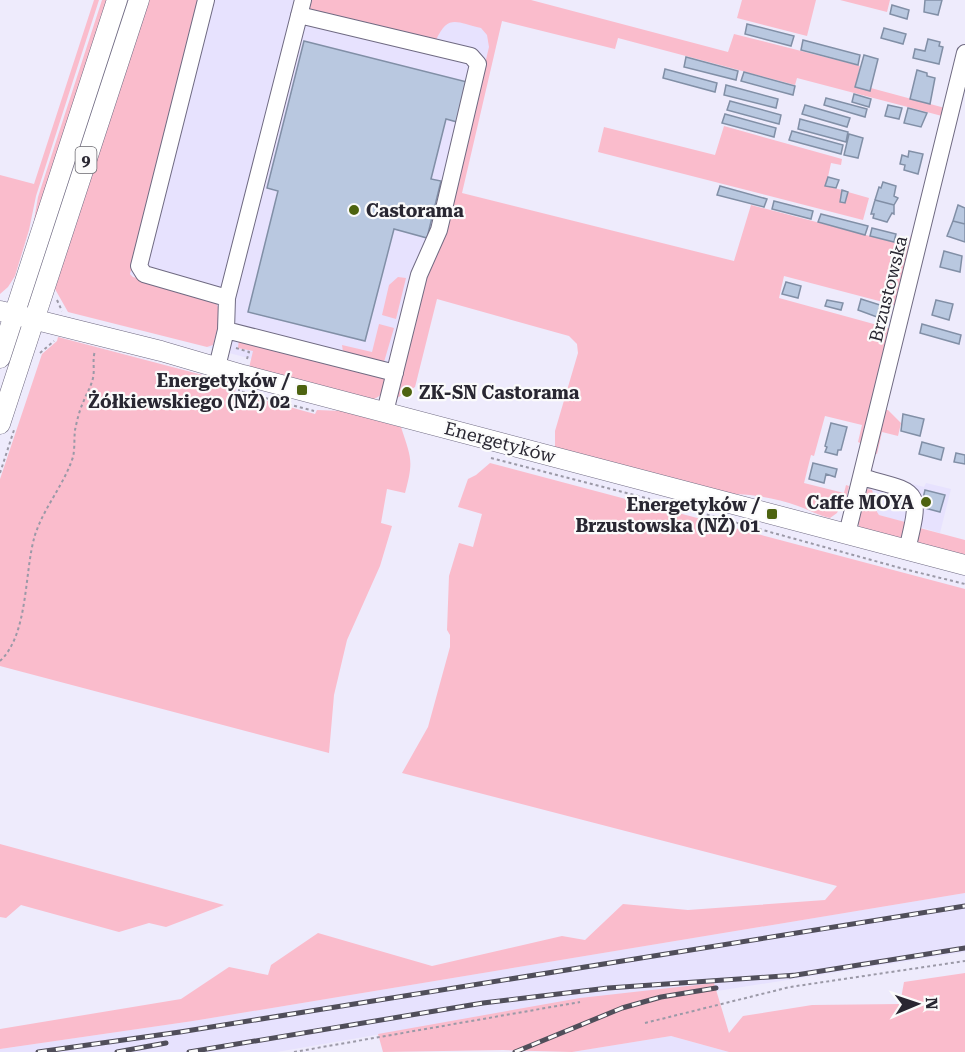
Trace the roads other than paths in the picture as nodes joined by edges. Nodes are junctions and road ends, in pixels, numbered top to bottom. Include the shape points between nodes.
1 (117, 0) edge
2 (139, 0) edge
3 (206, 0) edge
4 (301, 8) edge
5 (965, 53) edge
6 (227, 298) junction
7 (7, 313) edge
8 (34, 320) junction
9 (226, 330) junction
10 (0, 358) edge
11 (217, 367) junction
12 (395, 373) junction
13 (386, 412) junction
14 (0, 424) edge
15 (861, 477) junction
16 (847, 534) junction
17 (907, 550) junction
18 (965, 565) edge

1 - 7 main road, 9
2 - 8 main road, 9
3 - 6 street via 139,266 144,274
4 - 6 street
4 - 12 street via 471,56 478,64 439,230 419,275
5 - 15 street, Brzustowska
6 - 9 street
7 - 8 main road, Energetyków
7 - 10 main road, 9
8 - 11 main road, Energetyków
8 - 14 main road, 9
9 - 11 street
9 - 12 street
11 - 13 main road, Energetyków
12 - 13 street
13 - 16 main road, Energetyków
15 - 16 street, Brzustowska
15 - 17 street via 905,489 913,497 915,516
16 - 17 main road, Energetyków
17 - 18 main road, Energetyków

